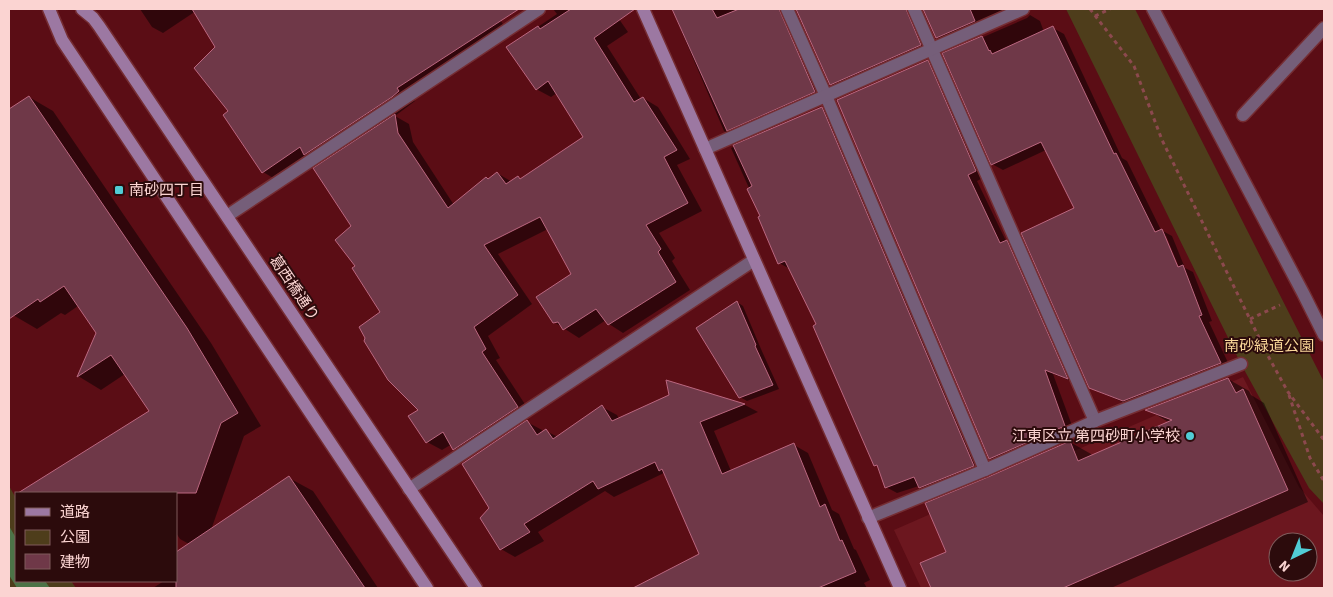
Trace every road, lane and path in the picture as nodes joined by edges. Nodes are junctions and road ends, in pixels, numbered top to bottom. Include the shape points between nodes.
1 (49, 9) edge
2 (82, 9) edge
3 (539, 9) edge
4 (643, 9) edge
5 (787, 9) edge
6 (914, 9) edge
7 (1023, 9) edge
8 (1090, 9) edge
9 (1094, 9) edge
10 (1110, 9) edge
11 (1153, 9) edge
12 (1095, 16) junction
13 (1324, 28) edge
14 (931, 49) junction
15 (826, 96) junction
16 (1243, 115) dead end
17 (705, 149) junction
18 (227, 216) junction
19 (754, 260) junction
20 (1285, 303) dead end
21 (1250, 319) junction
22 (1321, 322) edge
23 (1324, 336) edge
24 (1241, 364) dead end
25 (1288, 392) junction
26 (1095, 421) junction
27 (1324, 440) edge
28 (985, 470) junction
29 (1324, 481) edge
30 (409, 489) junction
31 (868, 518) junction
32 (427, 588) edge
33 (476, 588) edge
34 (900, 588) edge

1 - 32 main road via 62,40
2 - 18 main road, 葛西橋通り via 99,26
3 - 18 street
4 - 17 main road
5 - 15 street
6 - 14 street
7 - 14 street
8 - 12 path
9 - 12 path
10 - 12 path
11 - 22 street
12 - 21 path via 1134,66 1162,140
13 - 16 street
14 - 15 street
14 - 26 street
15 - 17 street
15 - 28 street
17 - 19 main road
18 - 30 main road, 葛西橋通り
19 - 30 street
19 - 31 main road
20 - 21 path
21 - 25 path
22 - 23 street
24 - 26 street
25 - 27 path
25 - 29 path via 1310,458
26 - 28 street
28 - 31 street
30 - 33 main road, 葛西橋通り
31 - 34 main road

